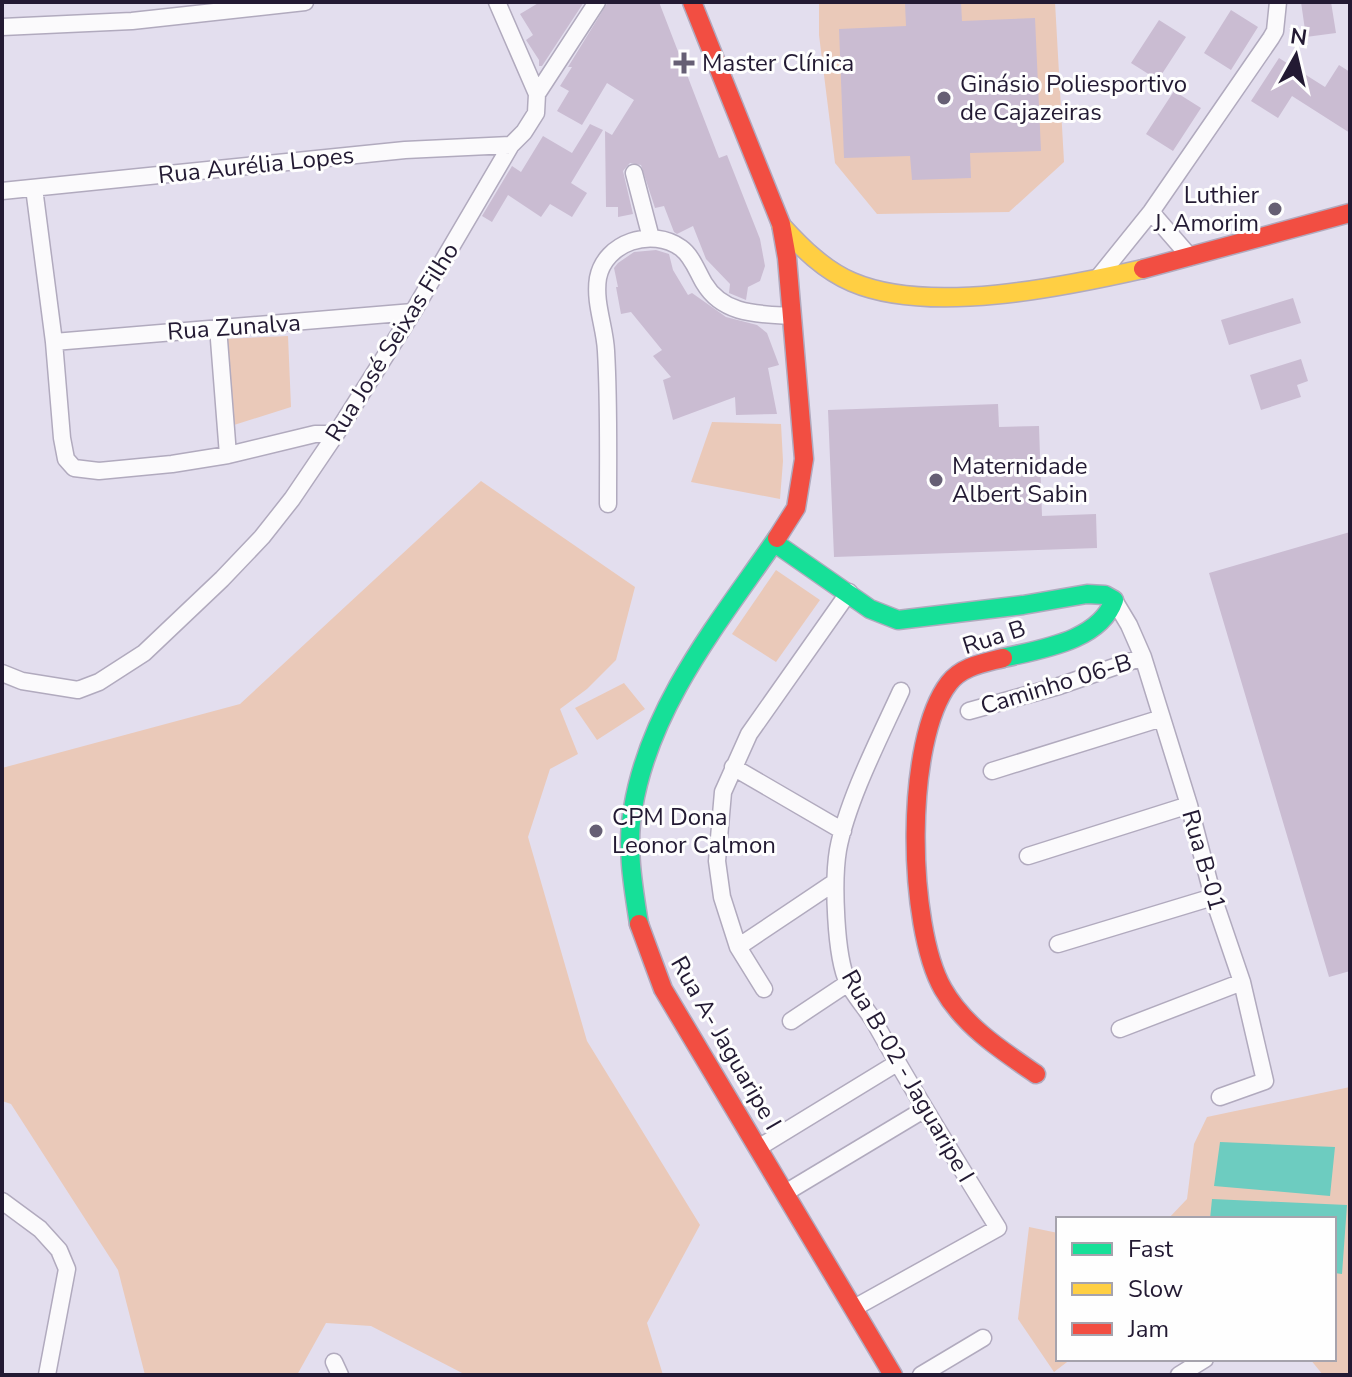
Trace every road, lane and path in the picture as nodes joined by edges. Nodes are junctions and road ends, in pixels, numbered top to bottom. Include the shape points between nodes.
1 (305, 2) edge
2 (497, 2) edge
3 (597, 2) edge
4 (692, 2) edge
5 (1278, 2) edge
6 (2, 27) edge
7 (537, 94) junction
8 (511, 145) junction
9 (634, 173) dead end
10 (34, 188) junction
11 (2, 191) edge
12 (1151, 212) junction
13 (1350, 213) edge
14 (781, 224) junction
15 (651, 238) junction
16 (1190, 257) junction
17 (1097, 279) junction
18 (413, 312) junction
19 (791, 316) junction
20 (218, 327) junction
21 (54, 342) junction
22 (336, 434) junction
23 (228, 455) junction
24 (608, 504) dead end
25 (775, 543) junction
26 (849, 592) junction
27 (1114, 600) junction
28 (1143, 657) junction
29 (2, 673) edge
30 (901, 691) dead end
31 (969, 711) dead end
32 (1162, 718) junction
33 (733, 767) junction
34 (992, 771) dead end
35 (1189, 805) junction
36 (843, 831) junction
37 (1028, 856) dead end
38 (835, 882) junction
39 (1213, 897) junction
40 (1058, 944) dead end
41 (738, 947) junction
42 (1242, 982) junction
43 (848, 983) junction
44 (764, 989) dead end
45 (791, 1021) dead end
46 (1120, 1029) dead end
47 (897, 1063) junction
48 (1036, 1074) dead end
49 (1220, 1097) dead end
50 (925, 1109) junction
51 (758, 1148) junction
52 (785, 1193) junction
53 (2, 1201) edge
54 (854, 1308) junction
55 (983, 1338) dead end
56 (1202, 1361) edge
57 (47, 1375) edge
58 (893, 1375) edge
59 (921, 1375) edge
60 (1179, 1375) edge

1 - 6 street via 132,21
2 - 7 street
3 - 7 street, Rua José Seixas Filho
4 - 14 main road
5 - 12 street via 1271,38
7 - 8 street, Rua José Seixas Filho via 536,113
8 - 10 street, Rua Aurélia Lopes via 405,150
8 - 18 street, Rua José Seixas Filho
9 - 15 street
10 - 11 street, Rua Aurélia Lopes
10 - 21 street
12 - 16 street
12 - 17 street
13 - 16 main road
14 - 17 main road via 837,274 889,292 1019,292
14 - 19 main road, Rua A- Jaguaripe I
15 - 19 street via 682,249 706,286 734,310
15 - 24 street via 614,251 599,276 606,348
16 - 17 main road
18 - 20 street, Rua Zunalva
18 - 22 street, Rua José Seixas Filho
19 - 25 main road, Rua A- Jaguaripe I via 803,482 800,500
20 - 21 street, Rua Zunalva
20 - 23 street
21 - 23 street via 62,438 66,459 74,468 113,470
22 - 23 street via 315,434
22 - 29 street, Rua José Seixas Filho via 262,537 144,653 78,690
25 - 26 main road, Rua B
25 - 51 main road, Rua A- Jaguaripe I via 662,713 641,766 630,825 633,893 650,960 678,1017
26 - 27 main road, Rua B via 870,609 898,620 1087,594
26 - 33 street via 749,734
27 - 28 street, Rua B-01
27 - 48 main road, Rua B via 1107,619 1091,629 965,669 940,694 921,768 915,827 925,944 943,989 969,1025
28 - 31 street, Caminho 06-B
28 - 32 street, Rua B-01
30 - 36 street, Rua B-02 - Jaguaripe I
32 - 34 street
32 - 35 street, Rua B-01
33 - 36 street
33 - 41 street via 723,792 717,861
35 - 37 street
35 - 39 street, Rua B-01
36 - 38 street, Rua B-02 - Jaguaripe I
38 - 41 street
38 - 43 street, Rua B-02 - Jaguaripe I via 841,960
39 - 40 street
39 - 42 street, Rua B-01
41 - 44 street
42 - 46 street
42 - 49 street, Rua B-01 via 1265,1081
43 - 45 street
43 - 47 street, Rua B-02 - Jaguaripe I
47 - 50 street, Rua B-02 - Jaguaripe I
47 - 51 street
50 - 52 street
50 - 54 street, Rua B-02 - Jaguaripe I via 998,1228
51 - 52 main road, Rua A- Jaguaripe I
52 - 54 main road, Rua A- Jaguaripe I
53 - 57 street via 40,1229 67,1269
54 - 58 main road, Rua A- Jaguaripe I
55 - 59 street
56 - 60 street

